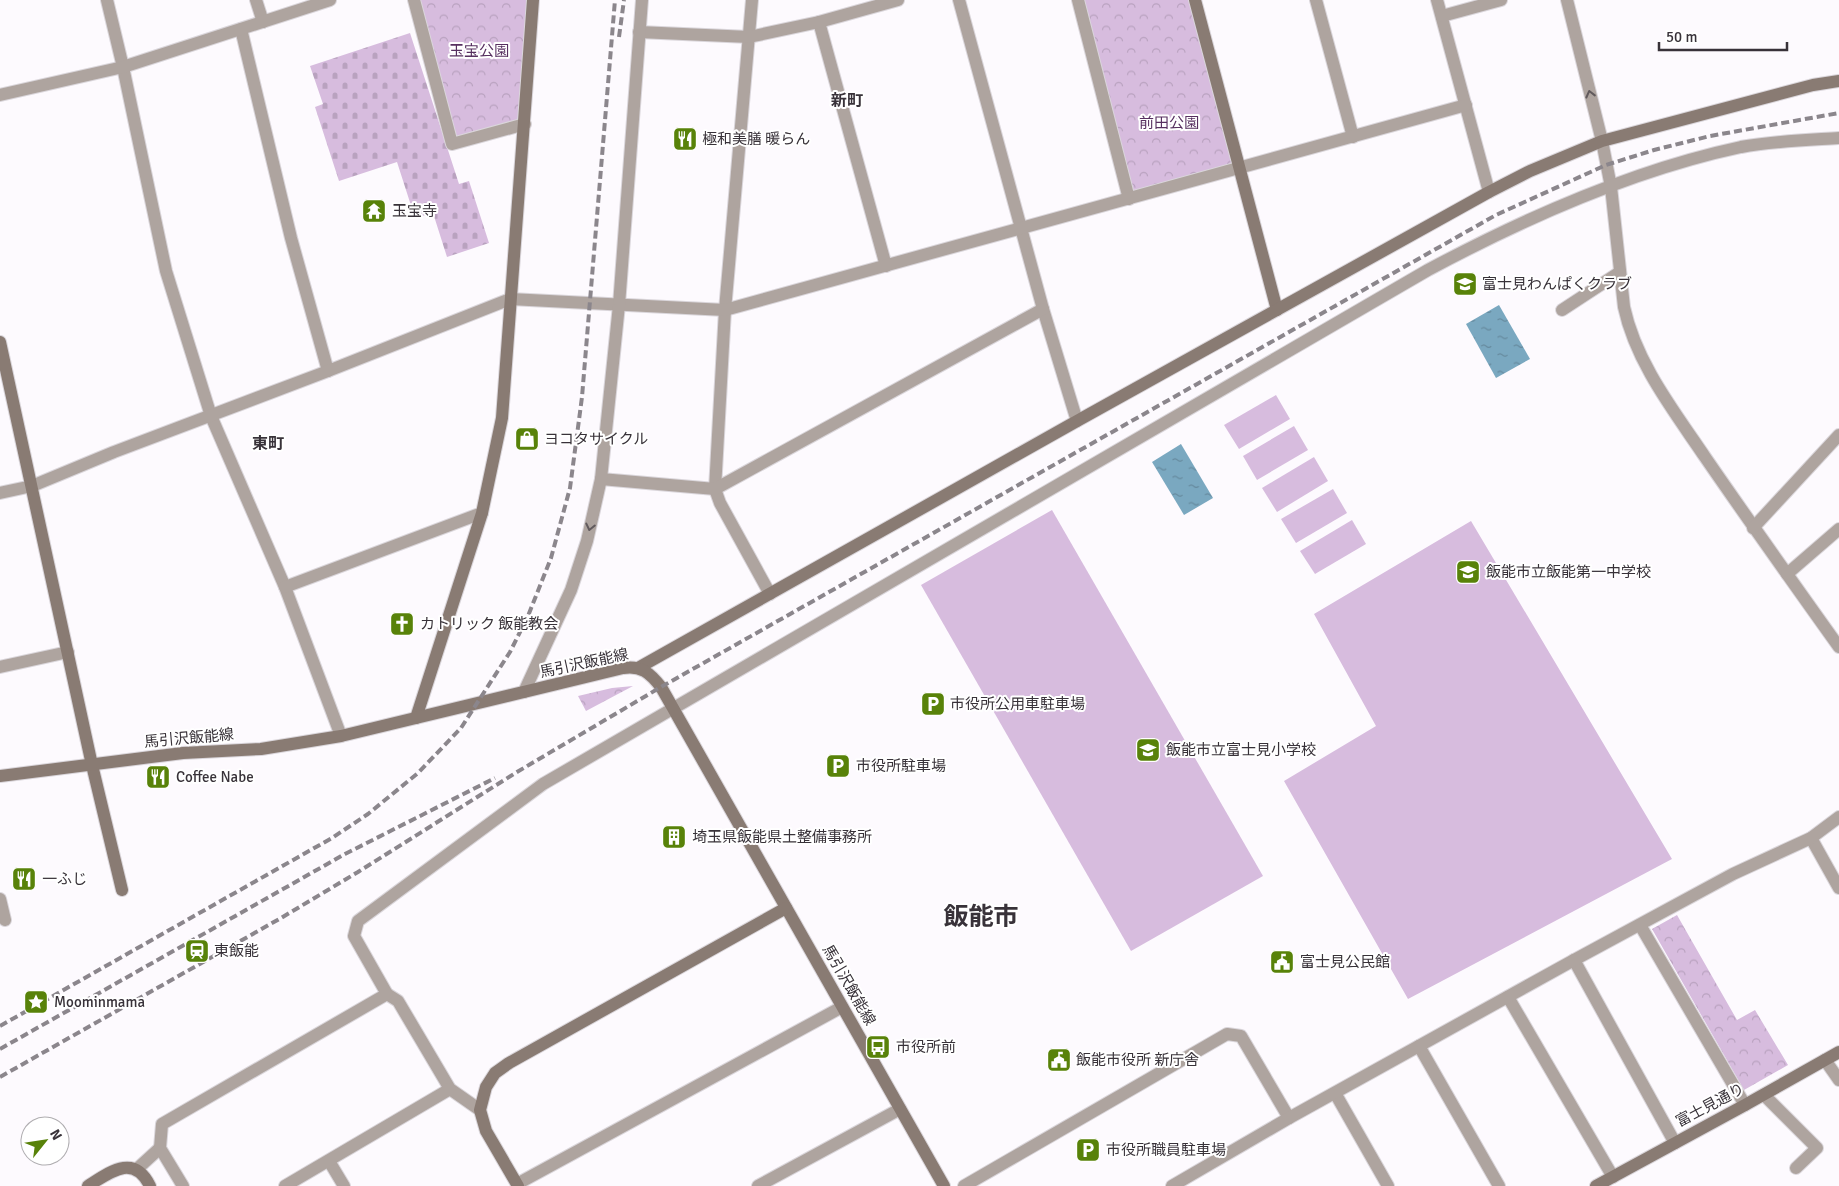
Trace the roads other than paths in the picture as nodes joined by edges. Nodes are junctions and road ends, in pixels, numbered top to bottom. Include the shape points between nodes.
1 (107, 0) edge
2 (256, 0) edge
3 (330, 0) edge
4 (414, 0) edge
5 (533, 0) edge
6 (642, 0) edge
7 (752, 0) edge
8 (898, 0) edge
9 (959, 0) edge
10 (1078, 0) edge
11 (1195, 0) edge
12 (1316, 0) edge
13 (1437, 0) edge
14 (1501, 0) edge
15 (1567, 0) edge
16 (1442, 16) junction
17 (262, 22) junction
18 (820, 22) junction
19 (241, 29) junction
20 (639, 32) junction
21 (750, 37) junction
22 (123, 67) junction
23 (1839, 82) edge
24 (0, 95) edge
25 (1466, 106) junction
26 (525, 124) junction
27 (1353, 137) junction
28 (1839, 138) edge
29 (1602, 141) junction
30 (1240, 168) junction
31 (1611, 187) junction
32 (1489, 192) junction
33 (1129, 199) junction
34 (1021, 228) junction
35 (886, 266) junction
36 (1620, 272) junction
37 (510, 299) junction
38 (619, 305) junction
39 (1043, 309) junction
40 (725, 310) junction
41 (1277, 310) junction
42 (1562, 310) dead end
43 (0, 342) edge
44 (328, 371) junction
45 (211, 416) junction
46 (1076, 421) junction
47 (1839, 436) edge
48 (601, 479) junction
49 (32, 486) junction
50 (715, 489) junction
51 (0, 493) edge
52 (482, 512) junction
53 (1754, 528) junction
54 (1839, 529) edge
55 (1786, 574) junction
56 (285, 586) junction
57 (770, 594) junction
58 (1834, 629) edge
59 (1839, 647) edge
60 (68, 652) junction
61 (0, 667) edge
62 (638, 668) junction
63 (524, 692) junction
64 (673, 708) junction
65 (416, 718) junction
66 (341, 736) junction
67 (92, 765) junction
68 (0, 776) edge
69 (1839, 816) edge
70 (1811, 838) junction
71 (1839, 888) edge
72 (122, 890) dead end
73 (0, 898) edge
74 (786, 908) junction
75 (5, 920) dead end
76 (1640, 925) junction
77 (1574, 960) junction
78 (387, 994) junction
79 (1508, 997) junction
80 (842, 1007) junction
81 (1419, 1046) junction
82 (1839, 1052) edge
83 (1825, 1060) junction
84 (1839, 1080) edge
85 (450, 1089) junction
86 (1335, 1093) junction
87 (1764, 1095) junction
88 (1745, 1105) junction
89 (900, 1109) junction
90 (480, 1110) junction
91 (1289, 1118) junction
92 (1675, 1143) junction
93 (160, 1148) junction
94 (329, 1161) junction
95 (1796, 1168) dead end
96 (137, 1169) junction
97 (1613, 1177) junction
98 (518, 1185) edge
99 (88, 1186) edge
100 (150, 1186) edge
101 (183, 1186) edge
102 (285, 1186) edge
103 (344, 1186) edge
104 (758, 1186) edge
105 (944, 1186) edge
106 (964, 1186) edge
107 (1173, 1186) edge
108 (1388, 1186) edge
109 (1498, 1186) edge
110 (1596, 1186) edge

1 - 22 street
2 - 17 street
3 - 17 street
4 - 26 street via 452,144
5 - 26 street
6 - 20 street
7 - 21 street
8 - 18 street
9 - 34 street
10 - 33 street
11 - 30 street
12 - 27 street
13 - 16 street
14 - 16 street
29 -> 15 street
16 - 25 street
17 - 19 street
18 - 21 street
18 - 35 street
19 - 22 street
19 - 44 street via 291,238
20 - 21 street
20 - 38 street
21 - 40 street
22 - 24 street
22 - 45 street via 166,271
23 - 29 street via 1813,85
25 - 27 street
25 - 32 street
26 - 37 street
27 - 30 street
28 - 31 street via 1743,147 1693,159
29 - 31 street
29 - 32 street
30 - 33 street
30 - 41 street
31 - 36 street
31 - 64 street via 1484,240 1436,266
32 - 41 street
33 - 34 street
34 - 35 street
34 - 39 street
35 - 40 street
36 - 42 street
36 - 53 street via 1628,326 1637,347 1669,404
37 - 38 street
37 - 44 street
37 - 52 street via 502,418
38 - 40 street
38 - 48 street
39 - 46 street
39 - 50 street
40 - 50 street
41 - 46 street
43 - 49 street
44 - 45 street
45 - 49 street
45 - 56 street
46 - 57 street
47 - 53 street
48 - 50 street
48 -> 63 street via 587,541 571,590
49 - 51 street
49 - 60 street
50 - 57 street
52 - 56 street
52 - 65 street
53 - 55 street
54 - 55 street
55 - 58 street
56 - 66 street
57 - 62 street
58 - 59 street
60 - 61 street
60 - 67 street
62 - 63 street, 馬引沢飯能線 via 623,668
62 - 64 street, 馬引沢飯能線 via 653,676
63 - 65 street, 馬引沢飯能線
64 - 74 street, 馬引沢飯能線
64 - 78 street via 543,784 358,921 354,936
65 - 66 street, 馬引沢飯能線
66 - 67 street, 馬引沢飯能線 via 261,749 183,753
67 - 68 street, 馬引沢飯能線
67 - 72 street
69 - 70 street
70 - 71 street
70 - 76 street via 1733,874
73 - 75 street
74 - 80 street, 馬引沢飯能線
74 - 90 street via 495,1072 486,1087
76 - 77 street
76 - 88 street
77 - 79 street
77 - 92 street
78 - 85 street via 398,1001
78 - 93 street via 162,1124
79 - 81 street
79 - 97 street
80 - 89 street, 馬引沢飯能線
80 - 98 street
81 - 86 street
81 - 109 street
82 - 83 street, 富士見通り
83 - 84 street
83 - 87 street, 富士見通り
85 - 90 street
85 - 94 street
86 - 91 street
86 - 108 street
87 - 88 street, 富士見通り
87 - 95 street via 1817,1148
88 - 92 street, 富士見通り
89 - 104 street
89 - 105 street, 馬引沢飯能線
90 - 98 street via 486,1131
91 - 106 street via 1241,1036 1227,1034
91 - 107 street
92 - 97 street, 富士見通り
93 - 96 street
93 - 101 street
94 - 102 street
94 - 103 street
96 - 99 street via 124,1167 114,1170
96 - 100 street
97 - 110 street, 富士見通り

